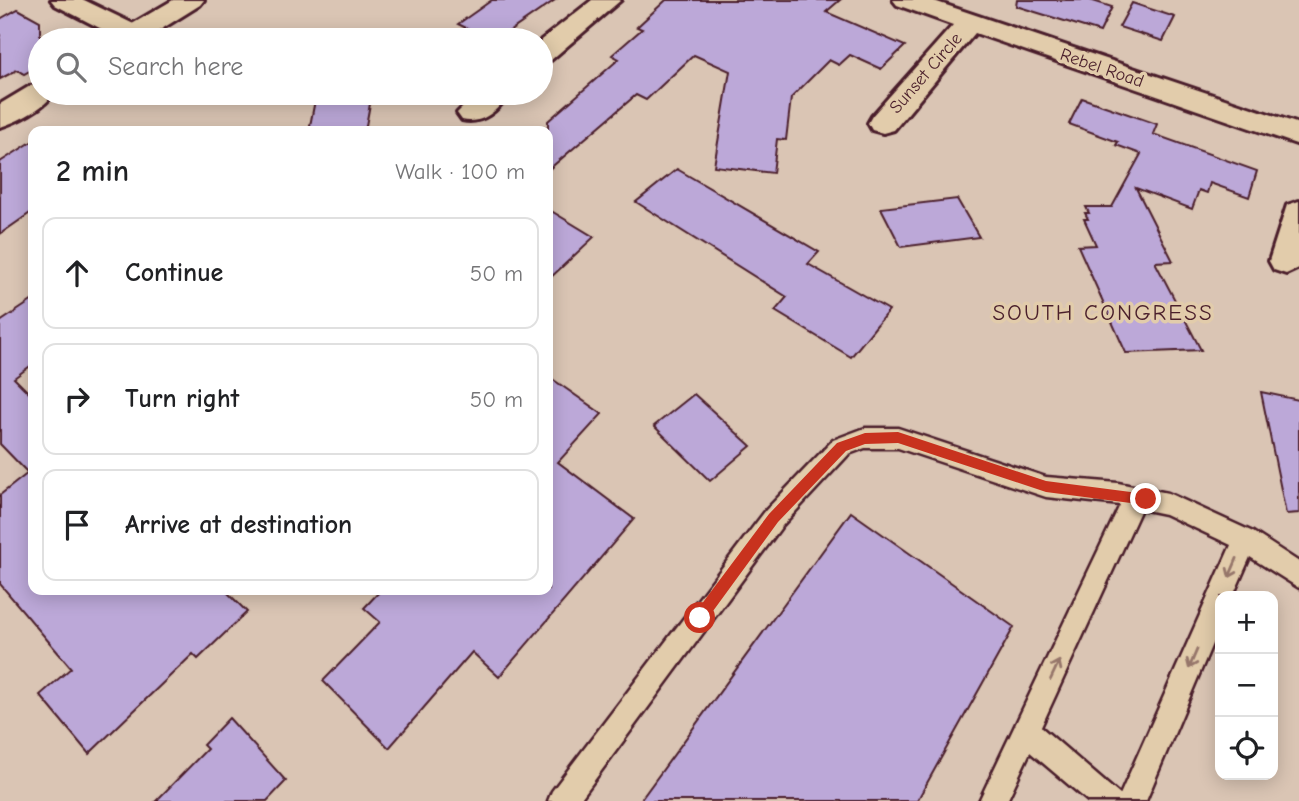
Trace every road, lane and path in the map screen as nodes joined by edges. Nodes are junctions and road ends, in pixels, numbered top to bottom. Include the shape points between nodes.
1 (64, 0) edge
2 (191, 0) edge
3 (608, 0) edge
4 (906, 0) edge
5 (969, 23) junction
6 (113, 28) edge
7 (144, 28) edge
8 (553, 44) edge
9 (28, 100) edge
10 (481, 105) edge
11 (472, 113) dead end
12 (0, 117) edge
13 (883, 123) dead end
14 (1299, 135) edge
15 (1299, 213) edge
16 (1286, 261) dead end
17 (1135, 498) junction
18 (1245, 540) junction
19 (1299, 576) edge
20 (1223, 591) edge
21 (1215, 609) edge
22 (1027, 732) junction
23 (562, 801) edge
24 (993, 801) edge
25 (1109, 801) edge
26 (1132, 801) edge

1 - 6 street
2 - 7 street
3 - 8 street
4 - 5 street, Rebel Road
5 - 13 street, Sunset Circle
5 - 14 street, Rebel Road
9 - 12 street
10 - 11 street
15 - 16 street
17 - 18 lane via 1168,504
22 -> 17 lane
17 - 23 lane via 1046,487 898,438 865,438 841,447 774,518
18 - 19 lane
18 -> 20 lane
21 -> 26 lane
22 - 24 lane
22 - 25 lane

